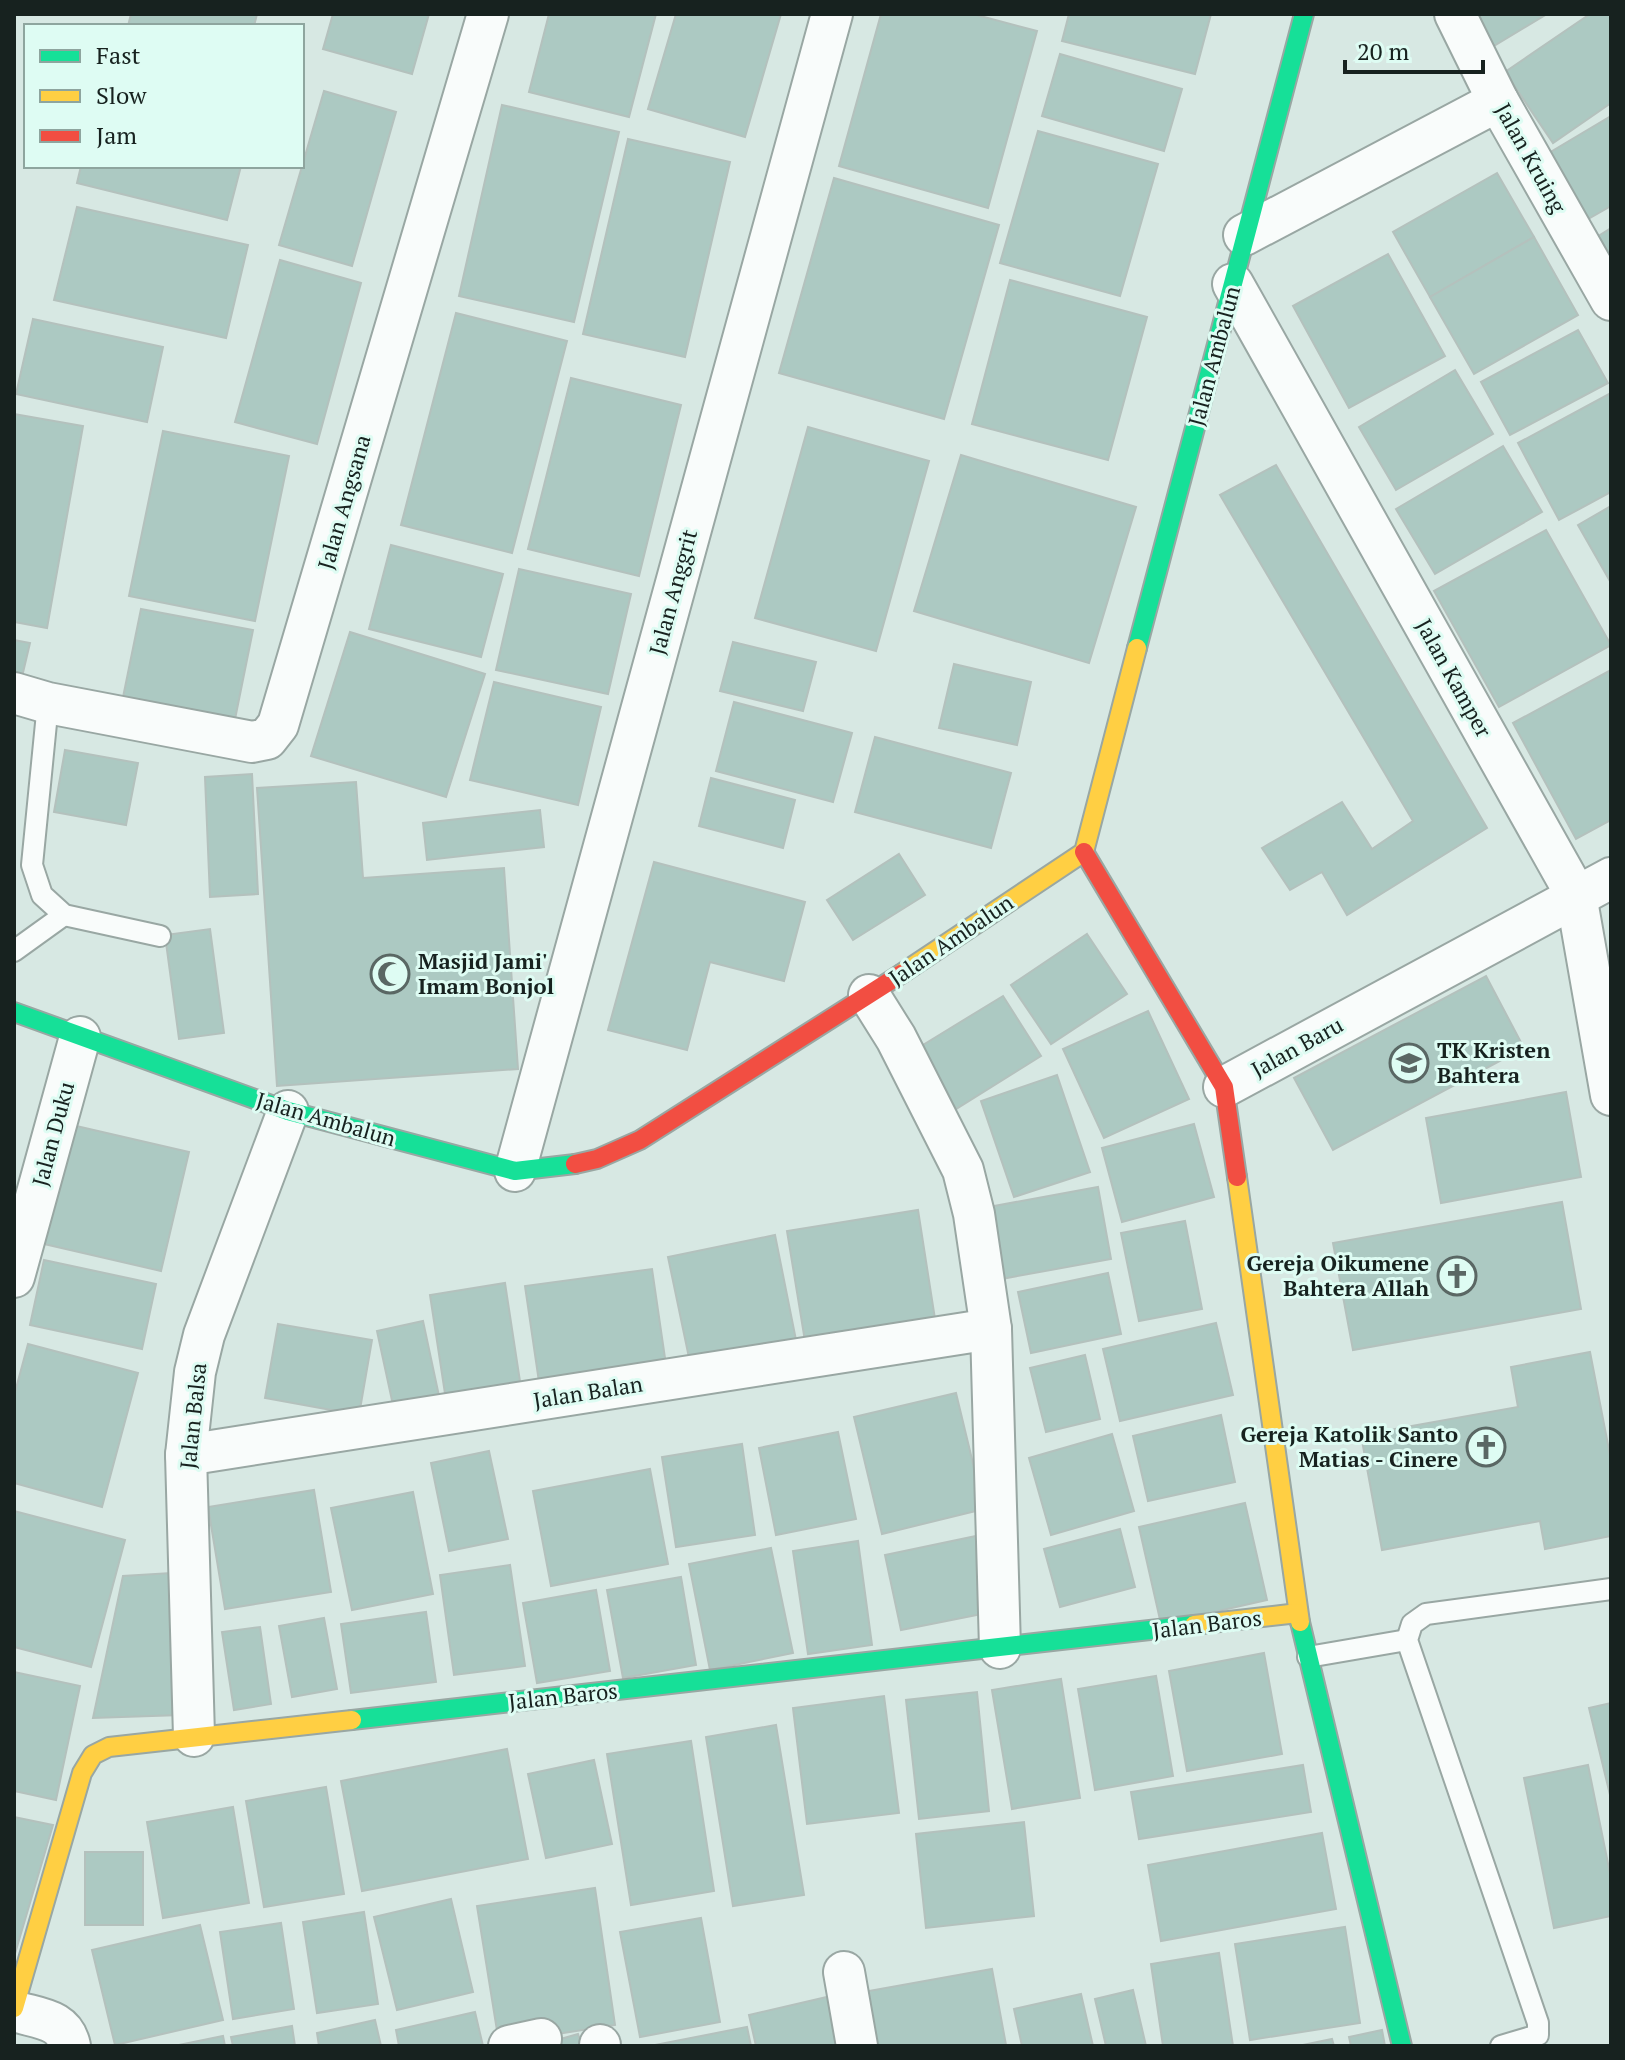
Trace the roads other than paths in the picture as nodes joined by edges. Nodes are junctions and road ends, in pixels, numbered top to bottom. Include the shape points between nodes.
1 (488, 14) edge
2 (832, 14) edge
3 (1304, 14) edge
4 (1455, 14) edge
5 (1498, 101) junction
6 (1244, 235) junction
7 (1233, 284) junction
8 (1611, 300) edge
9 (31, 698) edge
10 (1084, 852) junction
11 (1611, 878) edge
12 (1576, 895) junction
13 (64, 915) junction
14 (160, 936) dead end
15 (14, 951) edge
16 (869, 995) junction
17 (14, 1012) edge
18 (80, 1037) junction
19 (1224, 1087) junction
20 (1611, 1095) edge
21 (288, 1111) junction
22 (515, 1171) junction
23 (14, 1277) edge
24 (991, 1329) junction
25 (186, 1455) junction
26 (1611, 1589) edge
27 (1298, 1613) junction
28 (1407, 1640) junction
29 (1000, 1648) junction
30 (1308, 1657) junction
31 (194, 1736) junction
32 (844, 1972) dead end
33 (14, 2010) edge
34 (70, 2046) edge
35 (857, 2046) edge
36 (1402, 2046) edge
37 (1501, 2046) edge

1 - 9 street, Jalan Angsana via 278,725 267,739 252,742
2 - 22 street, Jalan Anggrit
3 - 6 street, Jalan Ambalun
4 - 5 street, Jalan Kruing
5 - 6 street
5 - 8 street, Jalan Kruing
6 - 7 street, Jalan Ambalun
7 - 10 street, Jalan Ambalun
7 - 12 street, Jalan Kamper
9 - 13 lane via 32,865 42,895
10 - 16 street, Jalan Ambalun
10 - 19 street
11 - 12 street, Jalan Baru
12 - 19 street, Jalan Baru
12 - 20 street, Jalan Kamper
13 - 14 lane
13 - 15 lane
16 - 22 street, Jalan Ambalun via 640,1140 597,1159
16 - 24 street via 963,1170
17 - 18 street, Jalan Ambalun
18 - 21 street, Jalan Ambalun
18 - 23 street, Jalan Duku
19 - 27 street
21 - 22 street, Jalan Ambalun
21 - 25 street, Jalan Balsa via 204,1335
24 - 25 street, Jalan Balan
24 - 29 street
25 - 31 street, Jalan Balsa
26 - 28 lane via 1426,1614 1412,1624
27 - 29 street, Jalan Baros
27 - 30 street
28 - 30 lane
28 - 37 lane via 1538,2023 1538,2035
29 - 31 street, Jalan Baros
30 - 36 street
31 - 33 street, Jalan Baros via 109,1747 93,1755 82,1773
32 - 35 street
33 - 34 street via 61,2026

